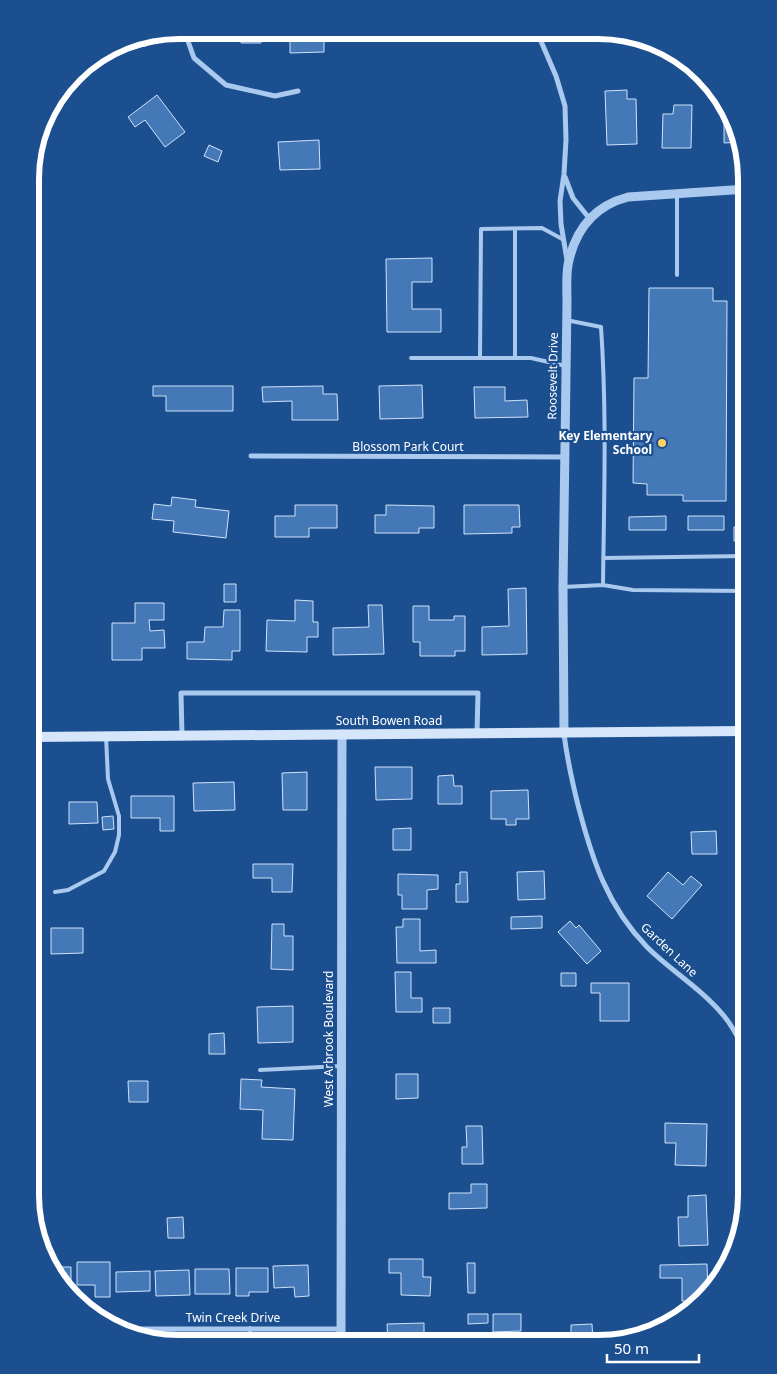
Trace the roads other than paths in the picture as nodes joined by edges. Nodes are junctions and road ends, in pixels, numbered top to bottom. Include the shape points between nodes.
1 (187, 39) edge
2 (540, 39) edge
3 (298, 91) dead end
4 (564, 174) junction
5 (738, 190) edge
6 (677, 194) junction
7 (589, 218) junction
8 (515, 229) junction
9 (564, 240) junction
10 (568, 265) junction
11 (677, 275) dead end
12 (566, 320) junction
13 (411, 358) dead end
14 (480, 358) junction
15 (515, 358) junction
16 (566, 366) junction
17 (251, 456) dead end
18 (565, 458) junction
19 (738, 556) edge
20 (603, 558) junction
21 (602, 585) junction
22 (563, 587) junction
23 (738, 591) edge
24 (738, 731) edge
25 (342, 734) junction
26 (477, 734) junction
27 (564, 734) junction
28 (106, 736) junction
29 (182, 736) junction
30 (39, 737) edge
31 (55, 892) dead end
32 (738, 1036) edge
33 (342, 1066) junction
34 (260, 1070) dead end
35 (250, 1328) junction
36 (139, 1329) edge
37 (156, 1329) junction
38 (341, 1329) junction
39 (156, 1333) edge
40 (250, 1335) edge
41 (341, 1335) edge

1 - 3 street via 194,58 226,85 275,96
2 - 4 street via 556,76 564,106
4 - 7 street via 573,198
4 - 9 street via 560,201
5 - 6 street, Roosevelt Drive
6 - 7 street, Roosevelt Drive via 628,197 614,201
6 - 11 lane
7 - 10 street, Roosevelt Drive via 575,242
8 - 9 lane via 542,228
8 - 14 lane via 481,229
8 - 15 lane
9 - 10 street
10 - 12 street, Roosevelt Drive
12 - 16 street, Roosevelt Drive
12 - 20 lane via 601,327 604,369
13 - 14 lane
14 - 15 lane
15 - 16 lane
16 - 18 street, Roosevelt Drive
17 - 18 street, Blossom Park Court
18 - 22 street, Roosevelt Drive
19 - 20 lane
20 - 21 lane
21 - 22 lane
21 - 23 lane via 633,590
22 - 27 street, Roosevelt Drive
24 - 27 main road, South Bowen Road
25 - 26 main road, South Bowen Road
25 - 29 main road, South Bowen Road
25 - 33 street, West Arbrook Boulevard
26 - 27 main road, South Bowen Road
26 - 29 street via 478,692 181,693
27 - 32 street, Garden Lane via 566,754 591,852 614,904 633,931 723,1015
28 - 29 main road, South Bowen Road
28 - 30 main road, South Bowen Road
28 - 31 lane via 108,779 119,816 115,852 104,871 68,890
33 - 34 lane
33 - 38 street, West Arbrook Boulevard
35 - 37 street, Twin Creek Drive
35 - 38 street, Twin Creek Drive
35 - 40 lane
36 - 37 street, Twin Creek Drive
37 - 39 street
38 - 41 street, West Arbrook Boulevard

